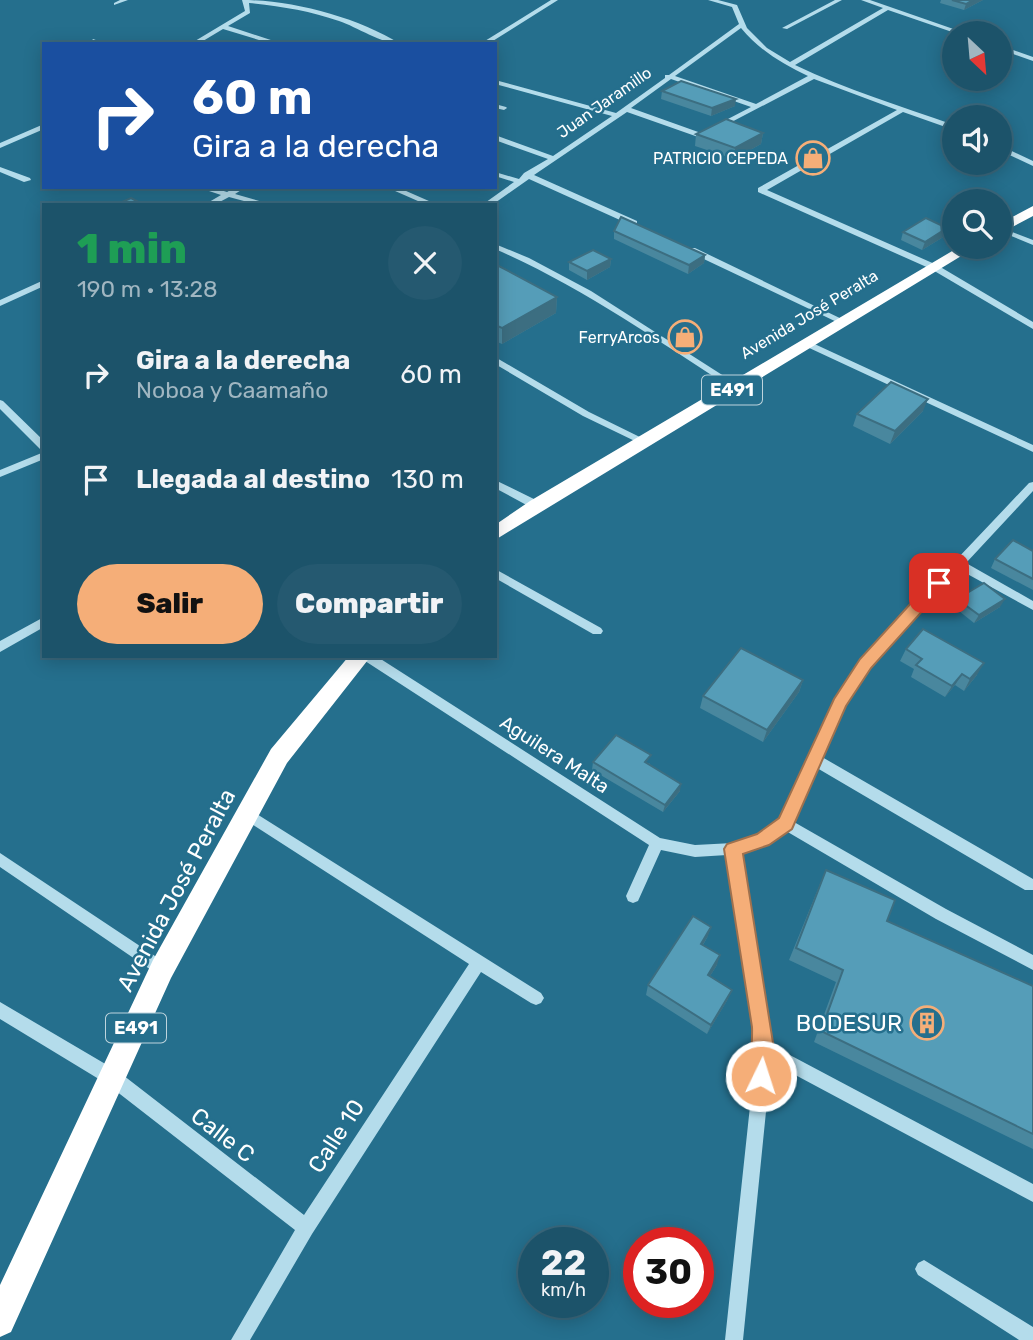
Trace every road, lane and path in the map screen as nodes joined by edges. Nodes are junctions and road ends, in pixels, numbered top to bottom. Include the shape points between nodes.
1 (125, 0) edge
2 (555, 0) edge
3 (711, 0) edge
4 (839, 0) edge
5 (864, 0) edge
6 (246, 1) edge
7 (732, 2) edge
8 (116, 4) dead end
9 (888, 8) junction
10 (740, 26) junction
11 (223, 27) junction
12 (942, 27) edge
13 (785, 28) dead end
14 (751, 36) junction
15 (723, 39) junction
16 (93, 41) dead end
17 (96, 42) edge
18 (196, 42) edge
19 (273, 42) edge
20 (393, 42) edge
21 (486, 42) edge
22 (1012, 52) edge
23 (1033, 59) edge
24 (789, 66) junction
25 (667, 76) junction
26 (811, 77) junction
27 (497, 83) edge
28 (497, 106) edge
29 (757, 106) junction
30 (504, 108) dead end
31 (626, 109) junction
32 (905, 109) junction
33 (617, 115) junction
34 (942, 123) edge
35 (42, 127) edge
36 (32, 132) junction
37 (42, 135) edge
38 (497, 138) edge
39 (0, 146) edge
40 (1012, 154) edge
41 (553, 158) junction
42 (1033, 164) edge
43 (0, 169) edge
44 (497, 175) edge
45 (527, 175) junction
46 (27, 180) dead end
47 (518, 181) junction
48 (207, 189) edge
49 (239, 189) edge
50 (395, 189) edge
51 (227, 196) junction
52 (212, 203) edge
53 (260, 203) edge
54 (429, 203) edge
55 (489, 203) edge
56 (1033, 210) edge
57 (1012, 222) edge
58 (641, 226) edge
59 (1012, 234) edge
60 (678, 243) edge
61 (1033, 243) edge
62 (497, 247) edge
63 (948, 259) edge
64 (934, 267) junction
65 (42, 284) edge
66 (0, 303) edge
67 (844, 322) junction
68 (1033, 327) edge
69 (808, 344) junction
70 (497, 361) edge
71 (736, 387) junction
72 (0, 402) edge
73 (645, 442) junction
74 (42, 445) edge
75 (1033, 449) edge
76 (42, 456) edge
77 (0, 474) edge
78 (497, 485) edge
79 (1033, 485) edge
80 (536, 505) junction
81 (497, 533) edge
82 (957, 563) junction
83 (497, 574) edge
84 (1033, 606) edge
85 (42, 622) edge
86 (597, 631) dead end
87 (0, 647) edge
88 (362, 658) edge
89 (367, 658) edge
90 (814, 759) junction
91 (248, 815) junction
92 (786, 824) junction
93 (657, 843) junction
94 (733, 849) junction
95 (0, 859) edge
96 (1030, 885) dead end
97 (633, 896) dead end
98 (479, 962) junction
99 (1033, 963) edge
100 (162, 969) junction
101 (536, 998) dead end
102 (0, 1010) edge
103 (764, 1049) junction
104 (113, 1078) junction
105 (1033, 1192) edge
106 (306, 1228) junction
107 (924, 1269) dead end
108 (0, 1321) edge
109 (1033, 1338) edge
110 (240, 1340) edge
111 (734, 1340) edge

1 - 8 street
2 - 21 street
3 - 7 street
4 - 13 street
5 - 9 street
6 - 11 street via 248,12
6 - 20 street via 300,7 344,19
7 - 10 street
9 - 12 street
9 - 24 street
10 - 14 street
10 - 15 street, Juan Jaramillo
11 - 18 street
11 - 19 street
14 - 15 street
14 - 24 street
15 - 25 street, Juan Jaramillo
16 - 17 street
22 - 23 street
24 - 26 street
25 - 29 street
25 - 31 street, Juan Jaramillo
26 - 29 street
26 - 32 street
27 - 33 street
28 - 30 street
29 - 31 street via 701,135
31 - 33 street, Juan Jaramillo
32 - 34 street
32 - 64 street via 761,190
33 - 41 street, Juan Jaramillo
35 - 36 street
36 - 37 street
36 - 39 street
38 - 41 street
40 - 42 street
41 - 45 street, Juan Jaramillo
43 - 46 street
44 - 47 street
45 - 47 street, Juan Jaramillo
45 - 58 street
47 - 55 street, Juan Jaramillo
48 - 51 street
49 - 51 street
50 - 54 street
51 - 52 street
51 - 53 street
56 - 57 highway
59 - 61 street
60 - 67 street
62 - 71 street via 598,300
63 - 64 highway, Avenida José Peralta / E491
64 - 67 highway, Avenida José Peralta / E491
64 - 68 street
65 - 66 street
67 - 69 highway, Avenida José Peralta / E491
69 - 71 highway, Avenida José Peralta / E491
69 - 75 street
70 - 73 street via 586,414
71 - 73 highway, Avenida José Peralta / E491
72 - 74 street
73 - 80 highway, Avenida José Peralta / E491
76 - 77 street
78 - 80 street
79 - 82 street
80 - 81 highway, Avenida José Peralta / E491
82 - 84 street
82 - 90 street via 866,663 839,703
83 - 86 street
85 - 87 street
88 - 91 highway, Avenida José Peralta / E491 via 284,750
89 - 93 street, Aguilera Malta
90 - 92 street
90 - 96 street
91 - 98 street
91 - 100 highway, Avenida José Peralta / E491
92 - 94 street, Aguilera Malta via 762,840
92 - 99 street
93 - 94 street, Aguilera Malta via 695,851
93 - 97 street
94 - 103 street
95 - 100 street
98 - 101 street
98 - 106 street, Calle 10
100 - 104 highway, Avenida José Peralta / E491
102 - 104 street, Calle C
103 - 105 street
103 - 111 street
104 - 106 street, Calle C
104 - 108 highway, Avenida José Peralta / E491
106 - 110 street, Calle 10
107 - 109 street

